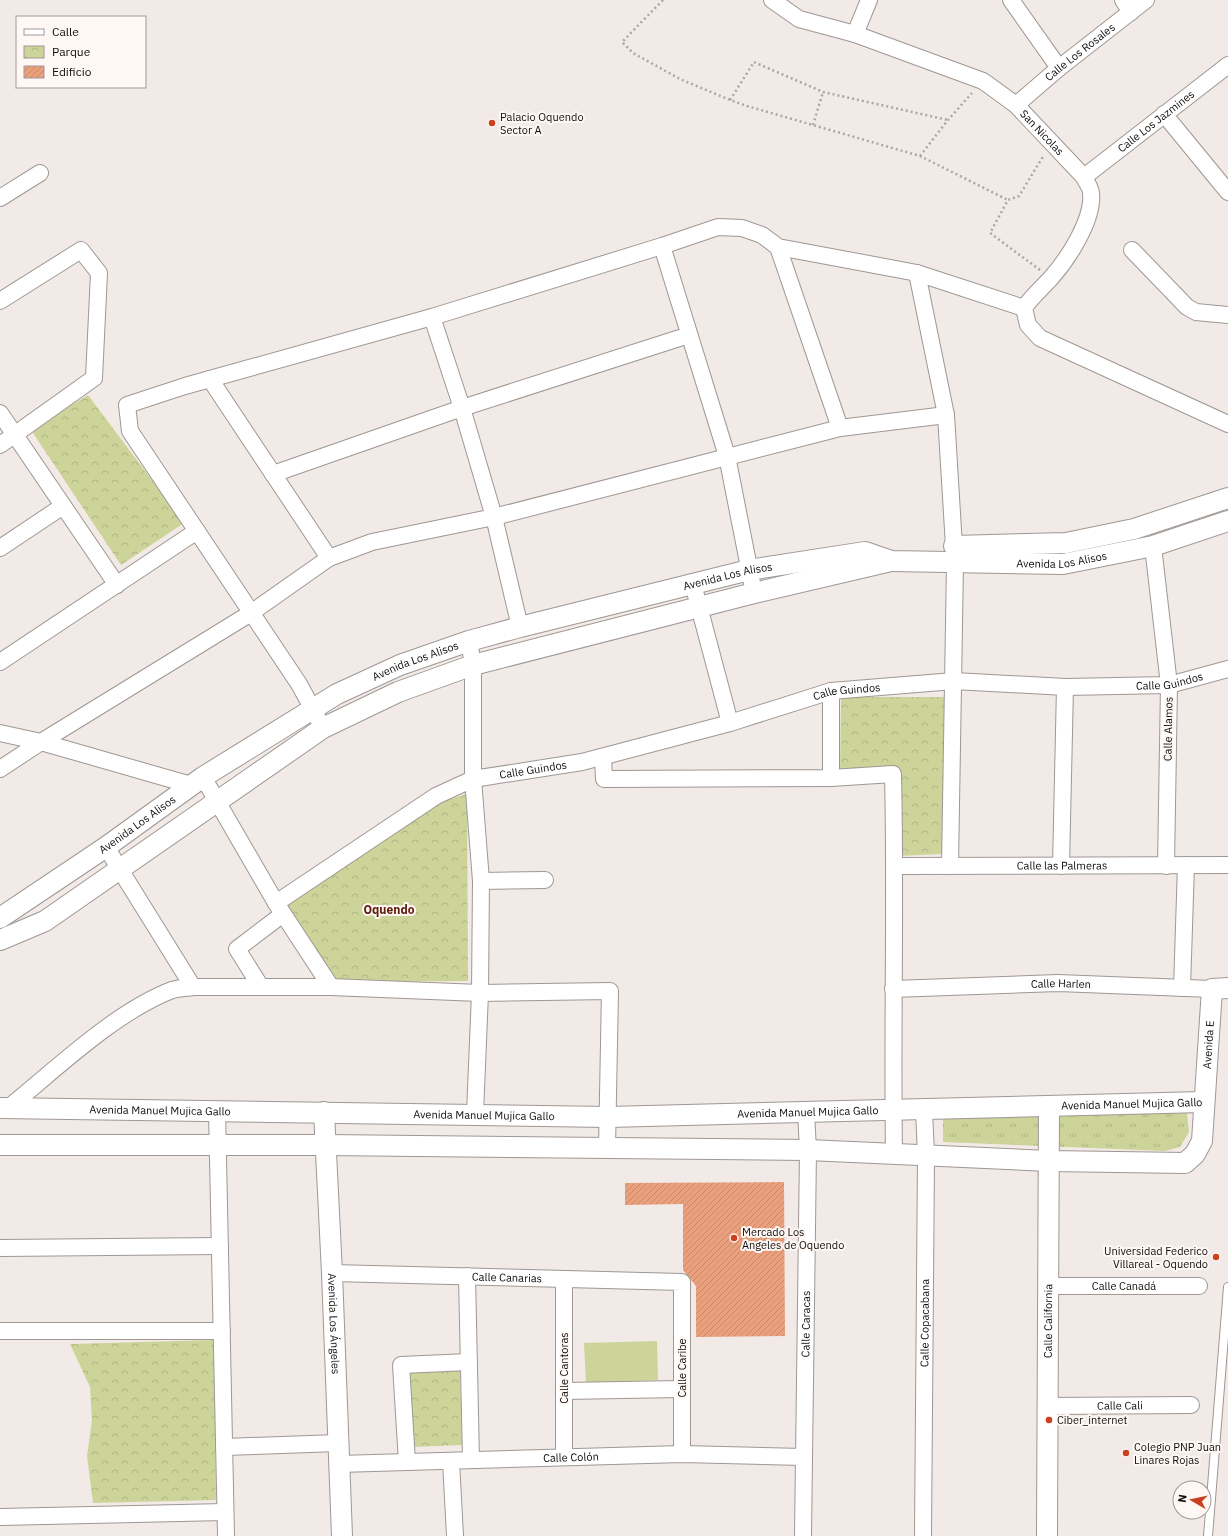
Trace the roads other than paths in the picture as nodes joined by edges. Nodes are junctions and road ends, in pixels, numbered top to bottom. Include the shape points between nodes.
1 (772, 0) edge
2 (869, 0) edge
3 (1011, 0) edge
4 (1146, 0) edge
5 (1127, 6) edge
6 (855, 34) junction
7 (1228, 65) edge
8 (1059, 68) junction
9 (1016, 105) junction
10 (1164, 114) junction
11 (40, 173) dead end
12 (1084, 177) junction
13 (1225, 183) edge
14 (0, 198) edge
15 (662, 246) junction
16 (778, 247) junction
17 (1132, 250) dead end
18 (917, 273) junction
19 (0, 302) edge
20 (1024, 308) junction
21 (1228, 315) edge
22 (432, 317) junction
23 (689, 335) junction
24 (210, 379) junction
25 (462, 408) junction
26 (0, 413) edge
27 (946, 415) junction
28 (1228, 424) edge
29 (840, 428) junction
30 (16, 435) junction
31 (0, 444) edge
32 (728, 456) junction
33 (273, 474) junction
34 (1228, 498) edge
35 (64, 506) junction
36 (494, 517) junction
37 (1228, 521) edge
38 (197, 531) junction
39 (1153, 546) junction
40 (0, 548) edge
41 (955, 554) junction
42 (329, 558) junction
43 (891, 561) junction
44 (749, 570) junction
45 (693, 584) junction
46 (117, 585) junction
47 (754, 593) junction
48 (699, 607) junction
49 (251, 613) junction
50 (520, 627) junction
51 (469, 641) junction
52 (0, 662) edge
53 (473, 666) junction
54 (1228, 669) edge
55 (954, 680) junction
56 (1169, 685) junction
57 (1065, 687) junction
58 (831, 691) junction
59 (312, 708) junction
60 (730, 724) junction
61 (323, 728) junction
62 (0, 733) edge
63 (41, 742) junction
64 (603, 757) junction
65 (0, 769) edge
66 (831, 778) junction
67 (474, 779) junction
68 (197, 781) junction
69 (217, 800) junction
70 (106, 846) junction
71 (895, 866) junction
72 (950, 866) junction
73 (1061, 866) junction
74 (1166, 866) junction
75 (1186, 866) junction
76 (1228, 866) edge
77 (120, 868) junction
78 (545, 880) dead end
79 (481, 881) junction
80 (280, 908) junction
81 (0, 918) edge
82 (0, 940) edge
83 (193, 987) junction
84 (261, 987) junction
85 (331, 987) junction
86 (893, 988) junction
87 (1182, 988) junction
88 (1220, 988) edge
89 (480, 993) junction
90 (1203, 1102) junction
91 (1049, 1106) junction
92 (4, 1108) edge
93 (924, 1110) junction
94 (217, 1111) junction
95 (893, 1111) junction
96 (324, 1112) junction
97 (806, 1113) junction
98 (475, 1114) junction
99 (608, 1117) junction
100 (0, 1145) edge
101 (325, 1145) junction
102 (218, 1146) junction
103 (607, 1148) junction
104 (808, 1150) junction
105 (894, 1154) junction
106 (926, 1156) junction
107 (1049, 1161) junction
108 (220, 1246) junction
109 (0, 1248) edge
110 (332, 1273) junction
111 (467, 1276) junction
112 (564, 1279) junction
113 (682, 1282) joint
114 (1049, 1286) junction
115 (1199, 1286) dead end
116 (1228, 1287) edge
117 (0, 1331) edge
118 (222, 1331) junction
119 (469, 1362) junction
120 (682, 1389) junction
121 (564, 1391) junction
122 (1191, 1405) dead end
123 (1049, 1406) junction
124 (338, 1442) junction
125 (224, 1447) junction
126 (682, 1454) junction
127 (564, 1456) junction
128 (803, 1457) junction
129 (471, 1460) junction
130 (451, 1461) junction
131 (407, 1462) junction
132 (339, 1464) junction
133 (225, 1512) junction
134 (0, 1516) edge
135 (226, 1536) edge
136 (342, 1536) edge
137 (455, 1536) edge
138 (803, 1536) edge
139 (923, 1536) edge
140 (1047, 1536) edge
141 (1208, 1536) edge

1 - 6 street, San Nicolas via 799,19
2 - 6 street
3 - 8 street
4 - 5 street, Calle Los Rosales
5 - 8 street, Calle Los Rosales
6 - 9 street, San Nicolas via 983,81
7 - 10 street, Calle Los Jazmines
8 - 9 street, Calle Los Rosales
9 - 12 street, San Nicolas
10 - 12 street, Calle Los Jazmines
10 - 13 street
11 - 14 street
12 - 20 street, San Nicolas via 1091,191 1092,205 1083,227 1066,260
15 - 16 street via 718,227 742,228 762,235
15 - 22 street
15 - 23 street
16 - 18 street
16 - 29 street
17 - 21 street via 1187,307 1196,312
18 - 20 street
18 - 27 street
19 - 30 street via 80,250 99,273 94,378
20 - 28 street via 1028,325 1040,338
22 - 24 street
22 - 25 street
23 - 25 street
23 - 32 street
24 - 33 street
24 - 38 street via 127,405 130,431
25 - 33 street
25 - 36 street
26 - 30 street
27 - 29 street
27 - 41 street
29 - 32 street
30 - 31 street
30 - 35 street
32 - 36 street
32 - 44 street
33 - 42 street
34 - 41 street, Avenida Los Alisos via 1134,529 1066,543
35 - 40 street
35 - 46 street
36 - 42 street via 372,542
36 - 50 street
37 - 39 street, Avenida Los Alisos
38 - 46 street
38 - 49 street
39 - 41 street, Avenida Los Alisos via 1063,564
39 - 56 street, Calle Alamos
41 - 43 street, Avenida Los Alisos
41 - 55 street
42 - 49 street
43 - 44 street, Avenida Los Alisos via 865,552
43 - 47 street, Avenida Los Alisos
44 - 45 street, Avenida Los Alisos
44 - 47 street
45 - 48 street
45 - 50 street, Avenida Los Alisos
46 - 52 street
47 - 48 street, Avenida Los Alisos
48 - 53 street, Avenida Los Alisos
48 - 60 street
49 - 59 street via 299,684
49 - 63 street
50 - 51 street, Avenida Los Alisos
51 - 53 street
51 - 59 street, Avenida Los Alisos via 400,665
53 - 61 street, Avenida Los Alisos via 398,692
53 - 67 street
54 - 56 street, Calle Guindos
55 - 57 street, Calle Guindos
55 - 58 street, Calle Guindos
55 - 72 street
56 - 57 street, Calle Guindos
56 - 74 street, Calle Alamos
57 - 73 street
58 - 60 street, Calle Guindos
58 - 66 street
59 - 61 street
59 - 68 street, Avenida Los Alisos
60 - 64 street, Calle Guindos
61 - 69 street, Avenida Los Alisos
62 - 63 street
63 - 65 street
63 - 68 street
64 - 66 street via 604,779
64 - 67 street, Calle Guindos
66 - 71 street via 893,774
67 - 79 street
67 - 80 street, Calle Guindos via 436,796
68 - 69 street
68 - 70 street, Avenida Los Alisos
69 - 77 street, Avenida Los Alisos
69 - 80 street
70 - 77 street
70 - 81 street, Avenida Los Alisos
71 - 72 street, Calle las Palmeras
71 - 86 street
72 - 73 street, Calle las Palmeras
73 - 74 street, Calle las Palmeras
74 - 75 street, Calle las Palmeras
75 - 76 street, Calle las Palmeras
75 - 87 street
77 - 82 street, Avenida Los Alisos via 45,921
77 - 83 street
78 - 79 street
79 - 89 street
80 - 84 street, Calle Guindos via 238,949
80 - 85 street
83 - 84 street
83 - 92 street via 174,990 156,998 112,1024
84 - 85 street
85 - 89 street
86 - 87 street, Calle Harlen via 1058,983
86 - 95 street
87 - 88 street, Calle Harlen
88 - 90 street, Avenida E
89 - 98 street
89 - 99 street via 610,991
90 - 91 street, Avenida Manuel Mujica Gallo
90 - 107 street, Avenida Manuel Mujica Gallo via 1202,1141 1195,1154 1185,1163
91 - 93 street, Avenida Manuel Mujica Gallo
91 - 107 street, Calle California
92 - 94 street, Avenida Manuel Mujica Gallo
93 - 95 street, Avenida Manuel Mujica Gallo
93 - 106 street, Calle Copacabana
94 - 96 street, Avenida Manuel Mujica Gallo
94 - 102 street
95 - 97 street, Avenida Manuel Mujica Gallo
95 - 105 street
96 - 98 street, Avenida Manuel Mujica Gallo
96 - 101 street, Avenida Los Ángeles
97 - 99 street, Avenida Manuel Mujica Gallo
97 - 104 street, Calle Caracas
98 - 99 street, Avenida Manuel Mujica Gallo
99 - 103 street
100 - 102 street, Avenida Manuel Mujica Gallo
101 - 102 street, Avenida Manuel Mujica Gallo
101 - 103 street, Avenida Manuel Mujica Gallo
101 - 110 street, Avenida Los Ángeles
102 - 108 street
103 - 104 street, Avenida Manuel Mujica Gallo
104 - 105 street, Avenida Manuel Mujica Gallo
104 - 128 street, Calle Caracas
105 - 106 street, Avenida Manuel Mujica Gallo
106 - 107 street, Avenida Manuel Mujica Gallo
106 - 139 street, Calle Copacabana
107 - 114 street, Calle California
108 - 109 street
108 - 118 street
110 - 111 street, Calle Canarias
110 - 124 street, Avenida Los Ángeles
111 - 112 street, Calle Canarias
111 - 119 street
112 - 113 street, Calle Canarias
112 - 121 street, Calle Cantoras
113 - 120 street, Calle Caribe
114 - 115 street, Calle Canadá
114 - 123 street, Calle California
116 - 141 lane
117 - 118 street
118 - 125 street
119 - 129 street
119 - 131 street via 401,1365
120 - 121 street
120 - 126 street, Calle Caribe
121 - 127 street, Calle Cantoras
122 - 123 street, Calle Cali
123 - 140 street, Calle California
124 - 125 street
124 - 132 street, Avenida Los Ángeles
125 - 133 street
126 - 127 street, Calle Colón
126 - 128 street, Calle Colón
127 - 129 street, Calle Colón
128 - 138 street, Calle Caracas
129 - 130 street, Calle Colón
130 - 131 street, Calle Colón
130 - 137 street
131 - 132 street, Calle Colón
132 - 136 street, Avenida Los Ángeles
133 - 134 street
133 - 135 street

